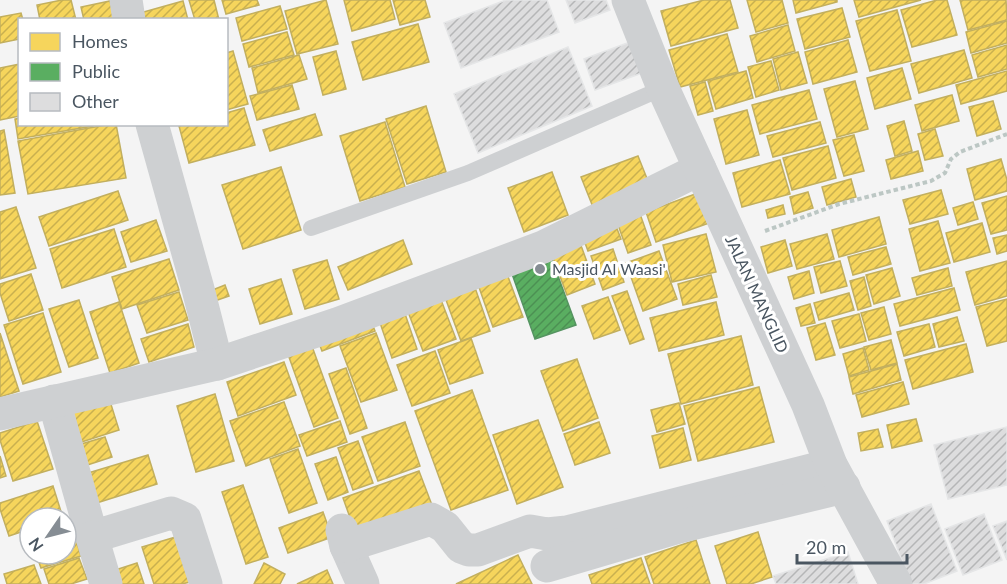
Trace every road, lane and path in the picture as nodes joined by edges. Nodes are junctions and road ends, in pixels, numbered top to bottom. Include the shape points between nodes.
1 (126, 0) edge
2 (628, 0) edge
3 (129, 18) edge
4 (663, 88) junction
5 (153, 126) edge
6 (1007, 134) edge
7 (700, 169) junction
8 (311, 228) dead end
9 (733, 242) junction
10 (217, 364) junction
11 (54, 401) junction
12 (0, 414) edge
13 (837, 476) junction
14 (92, 537) junction
15 (547, 566) dead end
16 (106, 584) edge
17 (206, 584) edge
18 (363, 584) edge
19 (896, 584) edge

1 - 3 street
2 - 4 street, JALAN MANGLID
4 - 7 street, JALAN MANGLID
4 - 8 lane via 468,173
5 - 10 street
6 - 9 path via 960,152 951,159 945,173 932,181 839,204
7 - 9 street, JALAN MANGLID
7 - 10 street via 543,248
9 - 13 street, JALAN MANGLID
10 - 11 street
11 - 12 street
11 - 14 street
13 - 15 street
13 - 18 street via 567,532 526,531 478,550 461,547 445,527 431,519 344,538
13 - 19 street, JALAN MANGLID
14 - 16 street
14 - 17 street via 171,513 185,519

